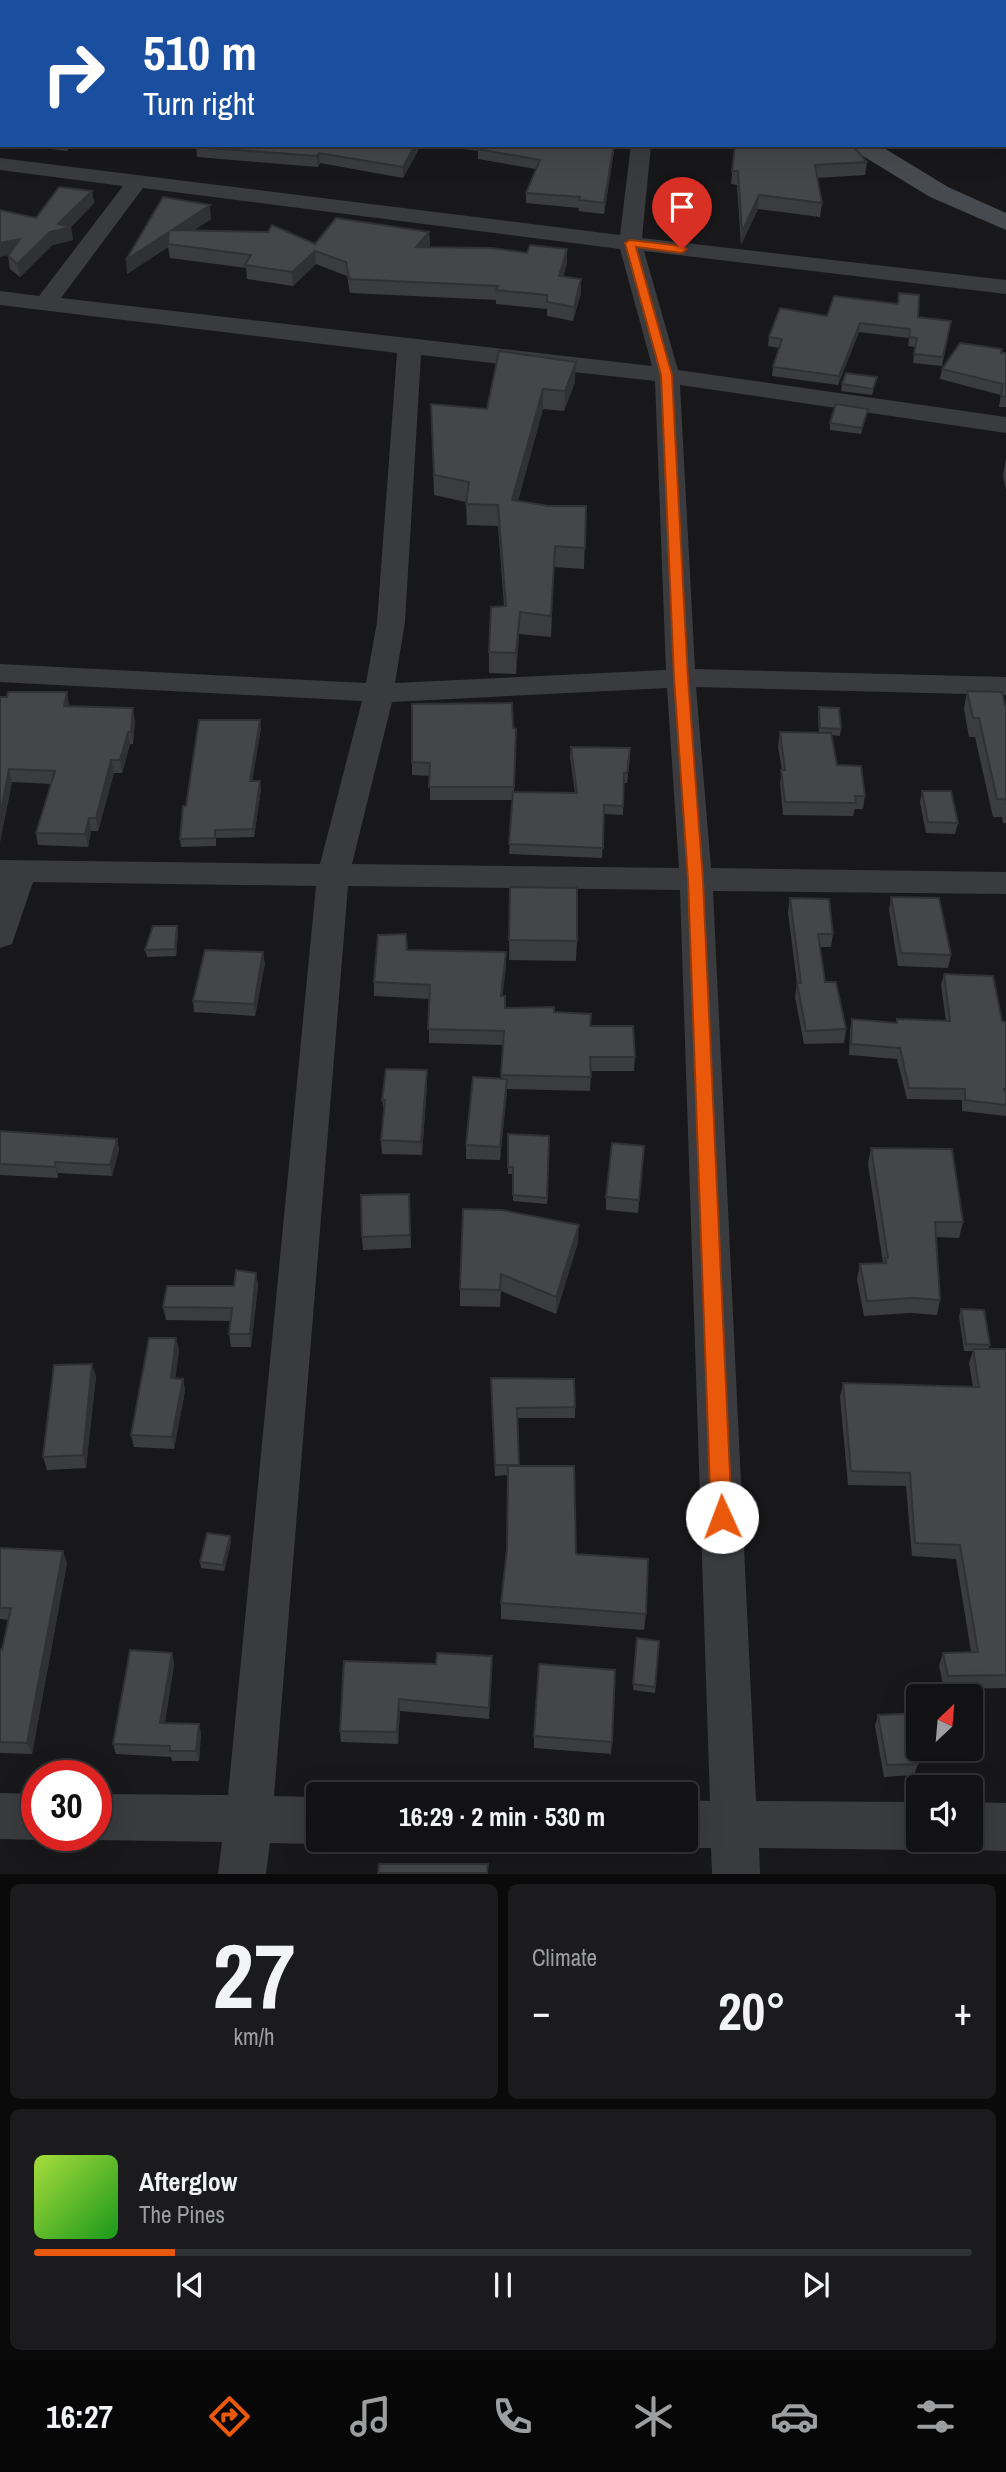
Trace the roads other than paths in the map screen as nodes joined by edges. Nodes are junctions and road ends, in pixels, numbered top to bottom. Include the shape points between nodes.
1 (640, 147) edge
2 (865, 147) edge
3 (891, 147) edge
4 (0, 164) edge
5 (138, 180) junction
6 (1006, 208) edge
7 (1006, 222) edge
8 (630, 243) junction
9 (1006, 287) edge
10 (2, 302) edge
11 (44, 304) junction
12 (409, 347) junction
13 (667, 375) junction
14 (1006, 425) edge
15 (0, 673) edge
16 (681, 678) junction
17 (1006, 686) edge
18 (379, 693) junction
19 (10, 871) edge
20 (332, 874) junction
21 (696, 880) junction
22 (1006, 883) edge
23 (0, 936) edge
24 (0, 1816) edge
25 (21, 1817) edge
26 (112, 1818) edge
27 (249, 1819) junction
28 (306, 1820) edge
29 (698, 1824) edge
30 (734, 1824) junction
31 (906, 1826) edge
32 (983, 1826) edge
33 (1006, 1827) edge
34 (242, 1874) edge
35 (736, 1874) edge

1 - 8 street
2 - 7 street via 939,192
3 - 6 street via 955,185
4 - 5 street
5 - 8 street
5 - 11 street
8 - 9 street
8 - 13 street
10 - 11 street
11 - 12 street
12 - 13 street
12 - 18 street via 391,622
13 - 14 street
13 - 16 street
15 - 18 street
16 - 17 street
16 - 18 street
16 - 21 street
18 - 20 street
19 - 20 street
19 - 23 street
20 - 21 street
20 - 27 street
21 - 22 street
21 - 30 street
24 - 25 street
26 - 27 street
27 - 28 street
27 - 34 street
29 - 30 street
30 - 31 street
30 - 35 street
32 - 33 street

